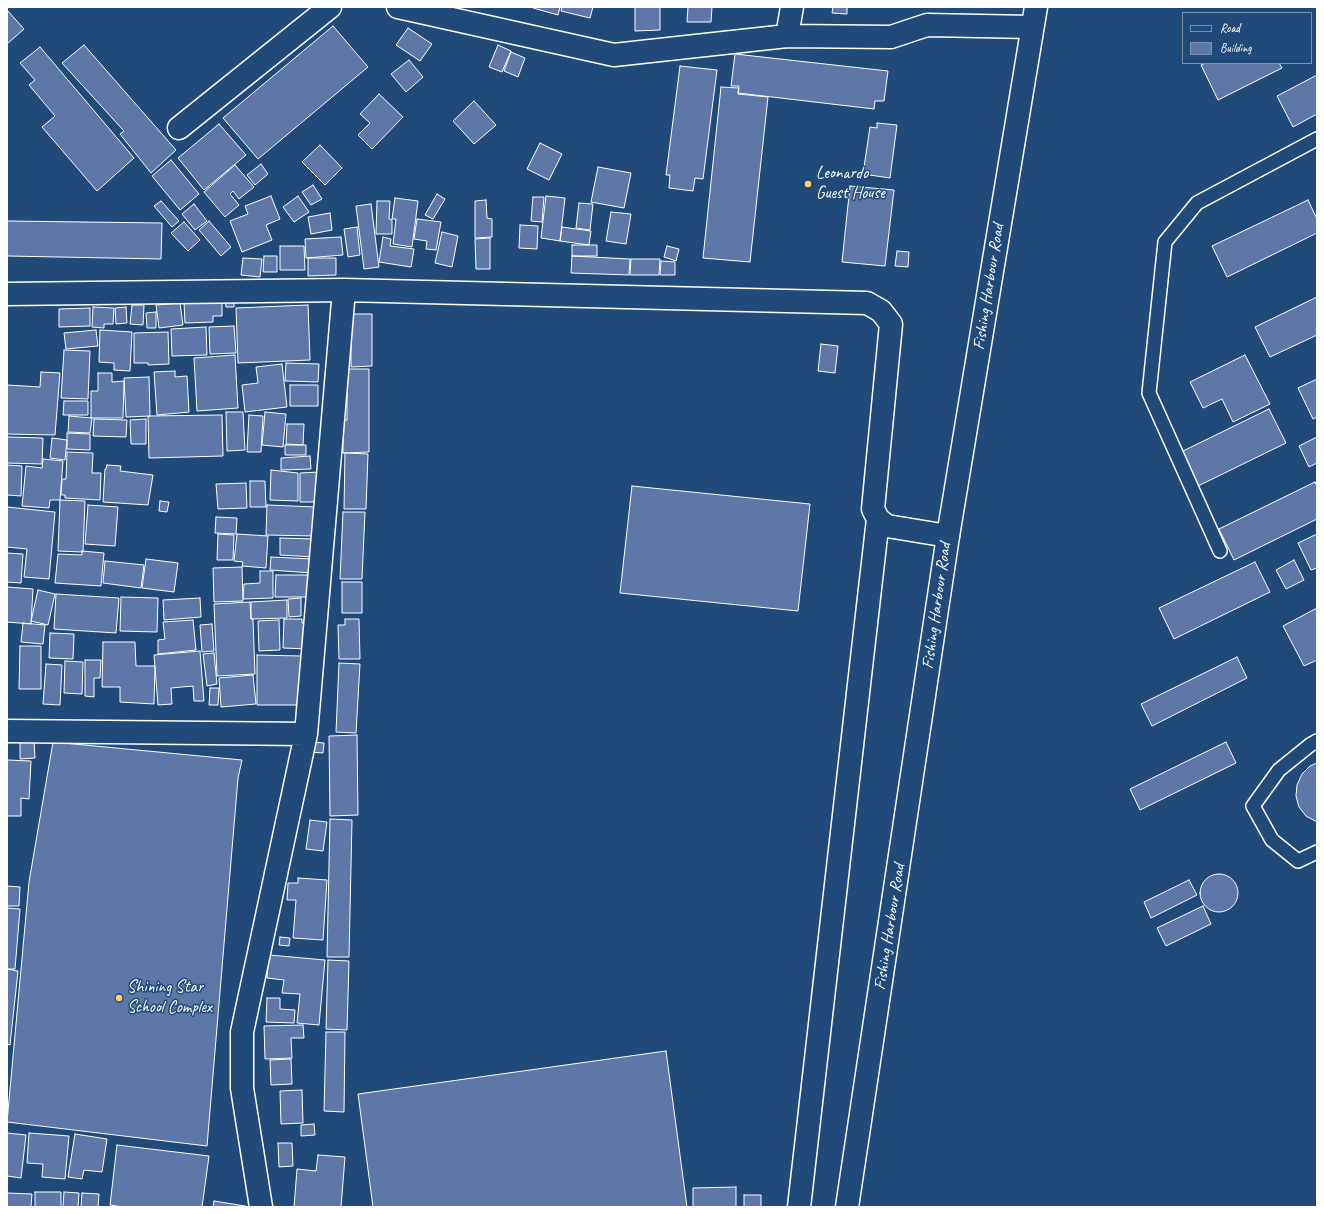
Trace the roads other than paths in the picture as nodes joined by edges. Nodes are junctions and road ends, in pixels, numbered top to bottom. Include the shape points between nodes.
1 (330, 7) edge
2 (398, 7) edge
3 (792, 7) edge
4 (928, 16) edge
5 (1034, 17) edge
6 (787, 36) junction
7 (179, 128) dead end
8 (1317, 139) edge
9 (344, 290) junction
10 (7, 294) edge
11 (878, 519) junction
12 (948, 536) junction
13 (1220, 551) dead end
14 (7, 731) edge
15 (306, 734) junction
16 (1317, 741) edge
17 (1317, 852) edge
18 (261, 1207) edge
19 (799, 1207) edge
20 (847, 1207) edge

1 - 7 street
2 - 6 street via 614,55
3 - 6 street
4 - 5 street
4 - 6 street via 891,37
5 - 12 street, Fishing Harbour Road
8 - 13 lane via 1197,202 1165,242 1149,393
9 - 10 street
9 - 11 street via 867,303 881,311 891,324 873,509
9 - 15 street
11 - 12 street via 887,526
11 - 19 street
12 - 20 street, Fishing Harbour Road
14 - 15 street
15 - 18 street via 242,1032 242,1088
16 - 17 lane via 1279,770 1253,806 1272,840 1298,861

